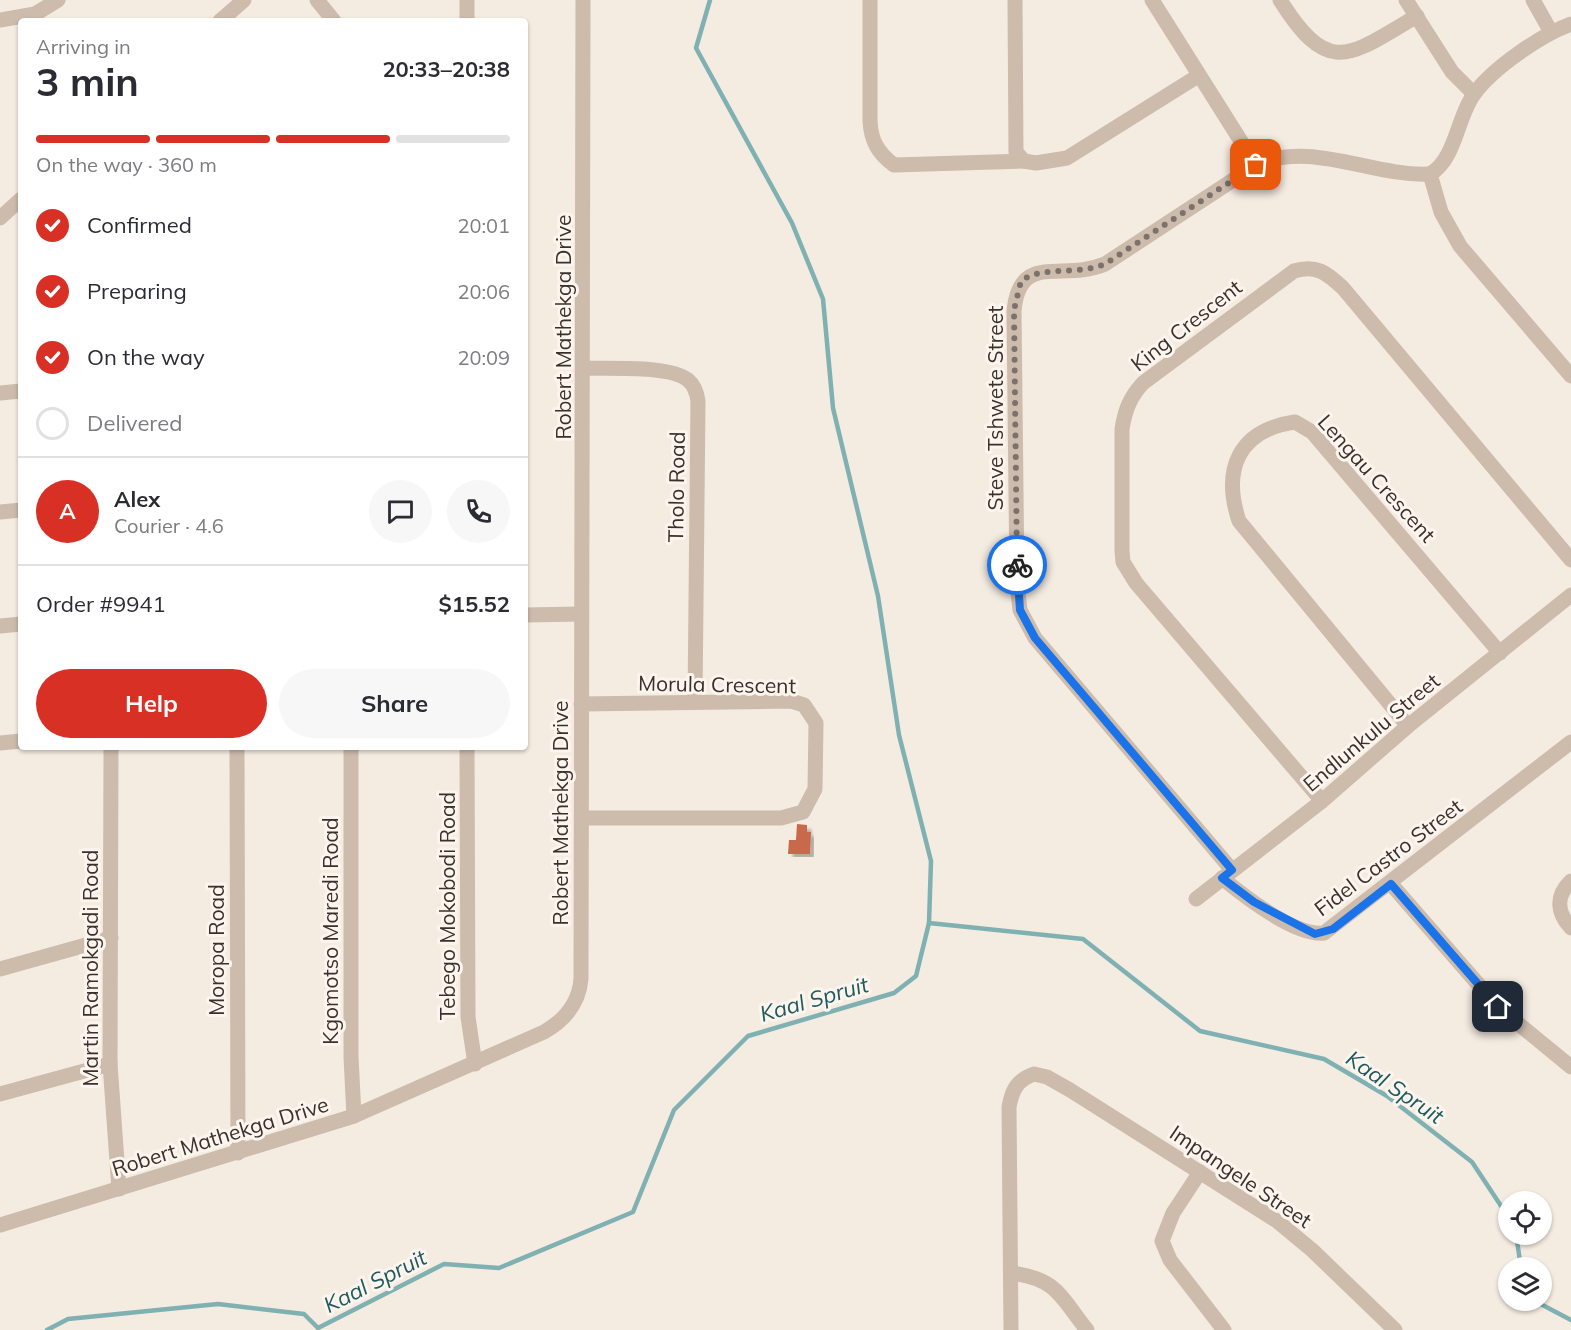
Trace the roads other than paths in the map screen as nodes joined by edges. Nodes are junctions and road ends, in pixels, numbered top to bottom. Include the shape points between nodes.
1 (58, 0) edge
2 (244, 0) edge
3 (317, 0) edge
4 (467, 0) edge
5 (584, 0) edge
6 (870, 0) edge
7 (1015, 0) edge
8 (1152, 0) edge
9 (1280, 0) edge
10 (1406, 0) edge
11 (1533, 0) edge
12 (1416, 16) junction
13 (223, 18) edge
14 (332, 18) edge
15 (467, 18) edge
16 (0, 20) edge
17 (1571, 24) edge
18 (1551, 32) junction
19 (1198, 76) junction
20 (1474, 94) junction
21 (1024, 161) junction
22 (1256, 165) junction
23 (1430, 174) junction
24 (18, 202) edge
25 (0, 218) edge
26 (585, 368) junction
27 (1571, 376) edge
28 (18, 391) edge
29 (0, 393) edge
30 (18, 510) edge
31 (0, 512) edge
32 (1571, 560) edge
33 (1571, 595) edge
34 (581, 614) junction
35 (528, 615) edge
36 (18, 624) edge
37 (0, 626) edge
38 (1500, 652) junction
39 (695, 702) junction
40 (581, 704) junction
41 (1408, 726) junction
42 (18, 741) edge
43 (0, 742) edge
44 (1571, 742) edge
45 (111, 750) edge
46 (237, 750) edge
47 (351, 750) edge
48 (467, 750) edge
49 (1322, 801) junction
50 (582, 818) junction
51 (1227, 874) junction
52 (1571, 882) edge
53 (1391, 884) junction
54 (1196, 900) dead end
55 (1571, 928) edge
56 (111, 938) junction
57 (0, 969) edge
58 (110, 1064) junction
59 (475, 1064) junction
60 (1571, 1067) edge
61 (0, 1094) edge
62 (354, 1116) junction
63 (238, 1153) junction
64 (1200, 1172) junction
65 (119, 1189) junction
66 (0, 1225) edge
67 (1011, 1273) junction
68 (1011, 1330) edge
69 (1087, 1330) edge
70 (1224, 1330) edge
71 (1395, 1330) edge

1 - 16 street via 35,14
2 - 13 street
3 - 14 street
4 - 15 street
5 - 26 street, Robert Mathekga Drive
6 - 21 street via 870,128 880,153 894,165
7 - 21 street via 1016,152
8 - 19 street
9 - 12 street via 1304,36 1333,51 1364,47
10 - 12 street
11 - 18 street
12 - 20 street via 1452,72
17 - 18 street
18 - 20 street via 1507,63
19 - 21 street via 1066,158
19 - 22 street
20 - 23 street via 1442,164
22 - 23 street, Steve Tshwete Street via 1292,155
22 - 51 street, Steve Tshwete Street via 1105,264 1084,272 1027,277 1018,288 1014,310 1020,610 1035,638
23 - 27 street via 1441,212 1460,246
24 - 25 street
26 - 34 street, Robert Mathekga Drive
26 - 39 street, Tholo Road via 674,373 695,389
28 - 29 street
30 - 31 street
32 - 49 street, King Crescent via 1343,288 1324,271 1306,267 1294,271 1143,383 1132,395 1122,429 1124,562 1136,583
33 - 38 street, Endlunkulu Street
34 - 35 street
34 - 40 street, Robert Mathekga Drive
36 - 37 street
38 - 41 street, Endlunkulu Street
38 - 41 street, Lengau Crescent via 1321,440 1295,422 1274,425 1249,441 1239,452 1232,475 1239,521
39 - 40 street, Morula Crescent
39 - 50 street, Morula Crescent via 791,701 809,710 816,723 815,789 803,812 781,818
40 - 50 street, Robert Mathekga Drive
41 - 49 street, Endlunkulu Street
42 - 43 street
44 - 53 street, Fidel Castro Street
45 - 56 street, Martin Ramokgadi Road
46 - 63 street, Moropa Road
47 - 62 street, Kgomotso Maredi Road
48 - 59 street, Tebego Mokobodi Road via 468,1025
49 - 51 street, Endlunkulu Street
50 - 59 street, Robert Mathekga Drive via 578,997 568,1014 553,1027
51 - 53 street, Fidel Castro Street via 1254,902 1315,934 1333,929
51 - 54 street, Endlunkulu Street
52 - 55 street via 1559,900 1562,917
53 - 60 street via 1498,1007
56 - 57 street
56 - 58 street, Martin Ramokgadi Road
58 - 61 street
58 - 65 street, Martin Ramokgadi Road
59 - 62 street, Robert Mathekga Drive
62 - 63 street, Robert Mathekga Drive
63 - 65 street, Robert Mathekga Drive
64 - 67 street, Impangele Street via 1047,1077 1025,1077 1011,1094
64 - 70 street via 1173,1213 1162,1241 1170,1260
64 - 71 street, Impangele Street via 1277,1221
65 - 66 street, Robert Mathekga Drive
67 - 68 street
67 - 69 street via 1048,1283

